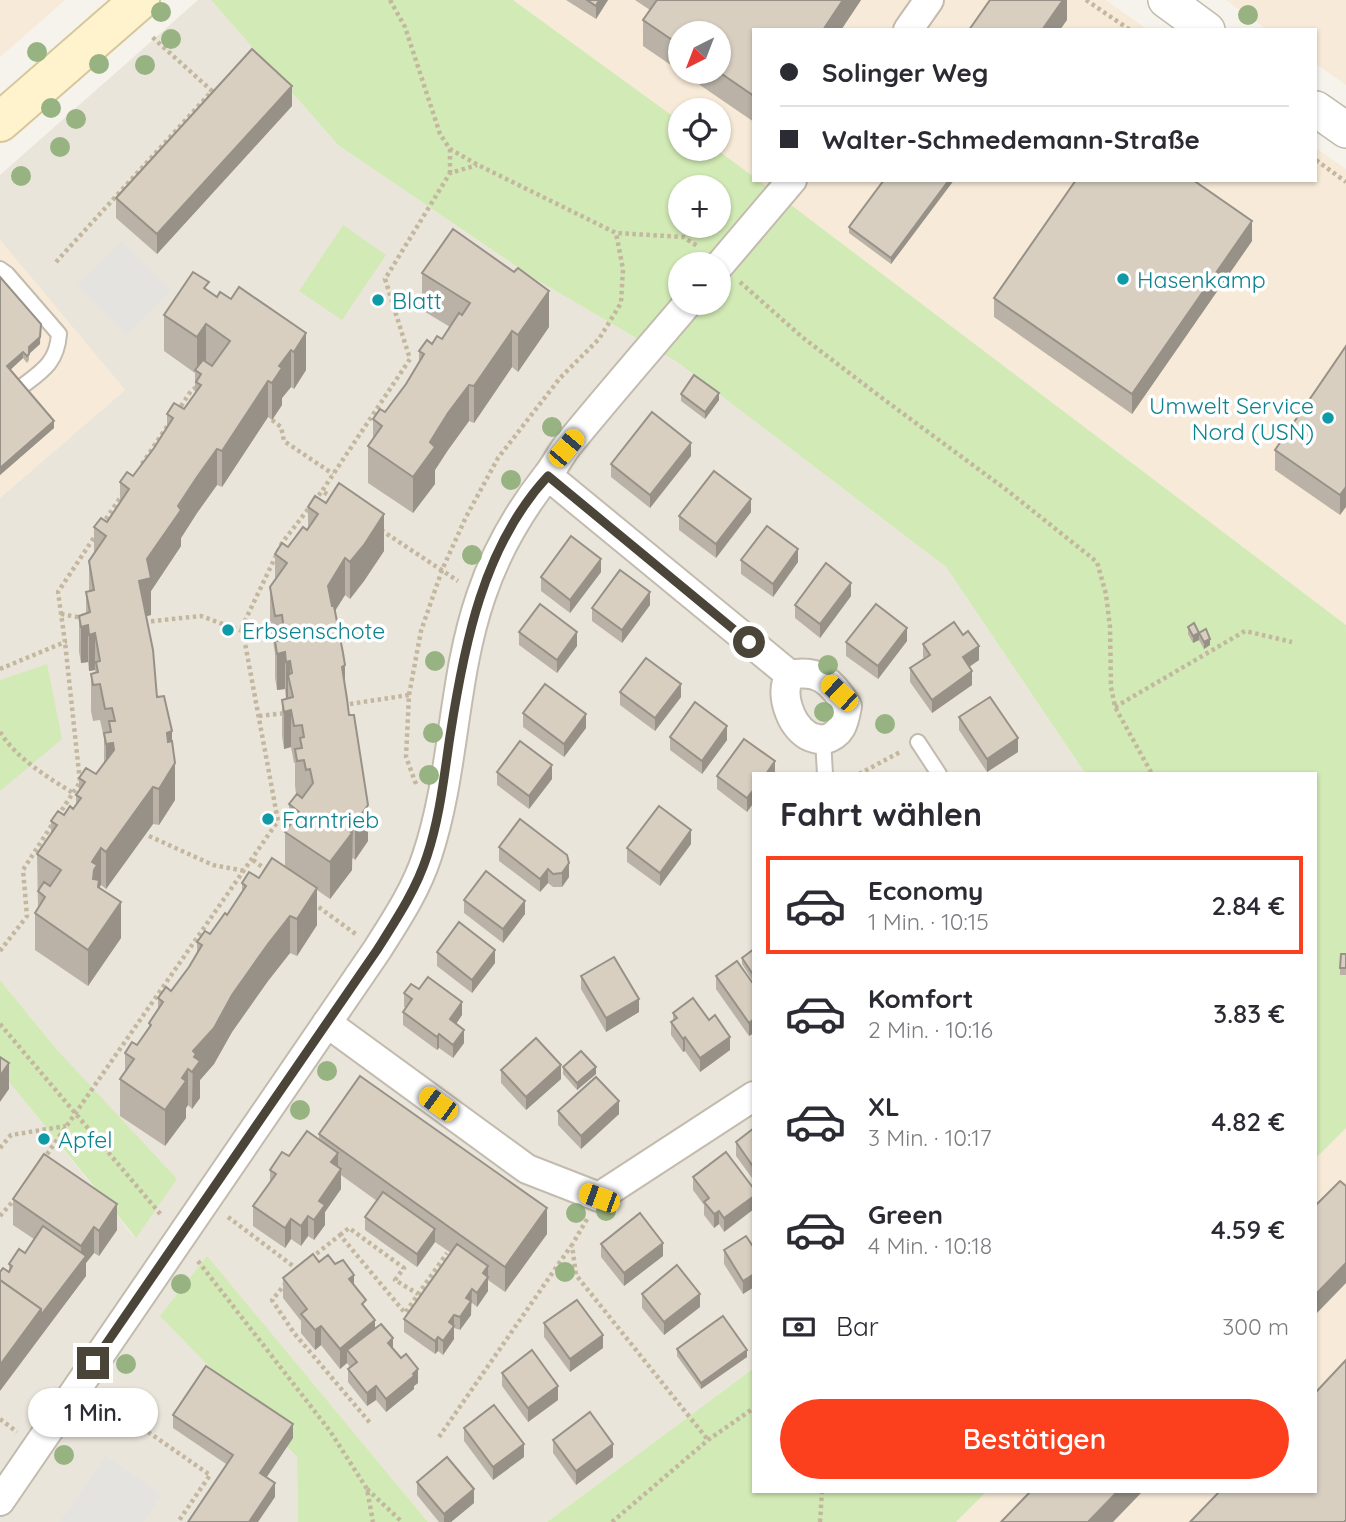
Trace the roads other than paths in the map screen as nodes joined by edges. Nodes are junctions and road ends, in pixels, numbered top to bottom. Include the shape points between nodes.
1 (929, 0) edge
2 (1166, 0) edge
3 (133, 6) edge
4 (909, 28) edge
5 (1204, 28) edge
6 (1317, 110) edge
7 (0, 122) edge
8 (1346, 130) edge
9 (790, 182) edge
10 (731, 252) edge
11 (0, 269) edge
12 (678, 315) edge
13 (20, 388) edge
14 (548, 476) junction
15 (790, 675) junction
16 (823, 740) junction
17 (918, 742) road end
18 (825, 772) edge
19 (938, 772) edge
20 (327, 1023) junction
21 (752, 1097) edge
22 (0, 1501) edge

1 - 4 street
2 - 5 street
3 - 7 main road
6 - 8 street
9 - 10 street
11 - 13 lane via 59,334 58,351 44,370
12 - 14 street via 566,448
14 - 15 street
14 - 20 street via 502,543 481,596 462,669 427,856 405,905
15 - 16 street via 785,683 786,702 795,723 808,737
15 - 16 street via 810,672 839,693 846,706 839,732
16 - 18 lane
17 - 19 lane
20 - 21 street via 527,1169 599,1198
20 - 22 street via 205,1199 172,1228 79,1384

